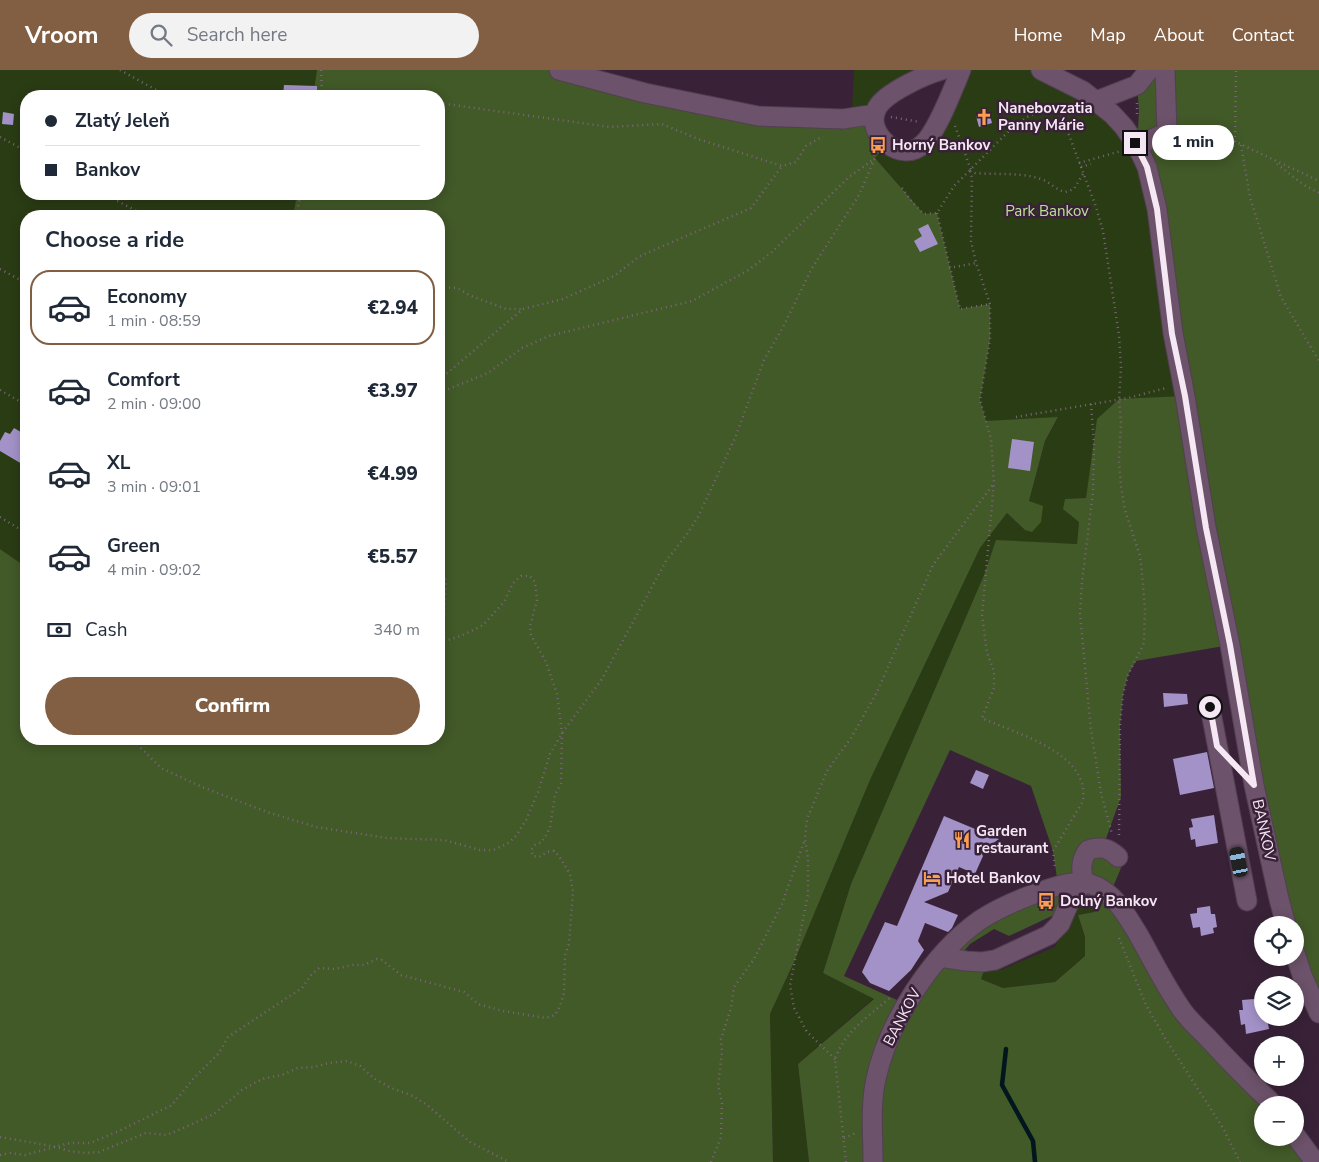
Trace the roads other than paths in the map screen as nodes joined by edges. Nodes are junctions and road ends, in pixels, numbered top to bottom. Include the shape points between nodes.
1 (559, 70) edge
2 (942, 70) edge
3 (961, 70) edge
4 (1041, 70) edge
5 (1148, 70) edge
6 (1165, 70) edge
7 (1096, 102) junction
8 (875, 114) junction
9 (1137, 146) junction
10 (1210, 707) dead end
11 (1217, 746) junction
12 (1254, 785) junction
13 (1115, 854) road end
14 (1084, 882) junction
15 (1247, 901) dead end
16 (1284, 916) edge
17 (940, 957) junction
18 (1299, 966) edge
19 (1319, 1014) edge
20 (1264, 1096) edge
21 (1303, 1146) edge
22 (873, 1162) edge
23 (1314, 1162) edge

1 - 8 street via 645,93 758,116 843,118
2 - 8 street via 890,95
3 - 8 street via 936,125 918,149 904,151 887,144 877,132
4 - 7 street, BANKOV via 1067,82
5 - 7 street via 1137,85
6 - 9 street via 1167,132
7 - 9 street, BANKOV via 1124,127
9 - 12 street, BANKOV via 1147,167 1157,209 1172,334
10 - 11 street
11 - 12 street
11 - 15 street
12 - 16 street, BANKOV
13 - 14 street via 1103,848 1088,850 1082,863
14 - 17 street, BANKOV via 1070,882 1025,897 990,914
14 - 17 street via 1073,894 1060,924 1049,935 995,960 982,962
14 - 20 street via 1104,891 1124,910 1182,1010
17 - 22 street, BANKOV via 906,1004 881,1059 873,1098
18 - 19 street
21 - 23 street

